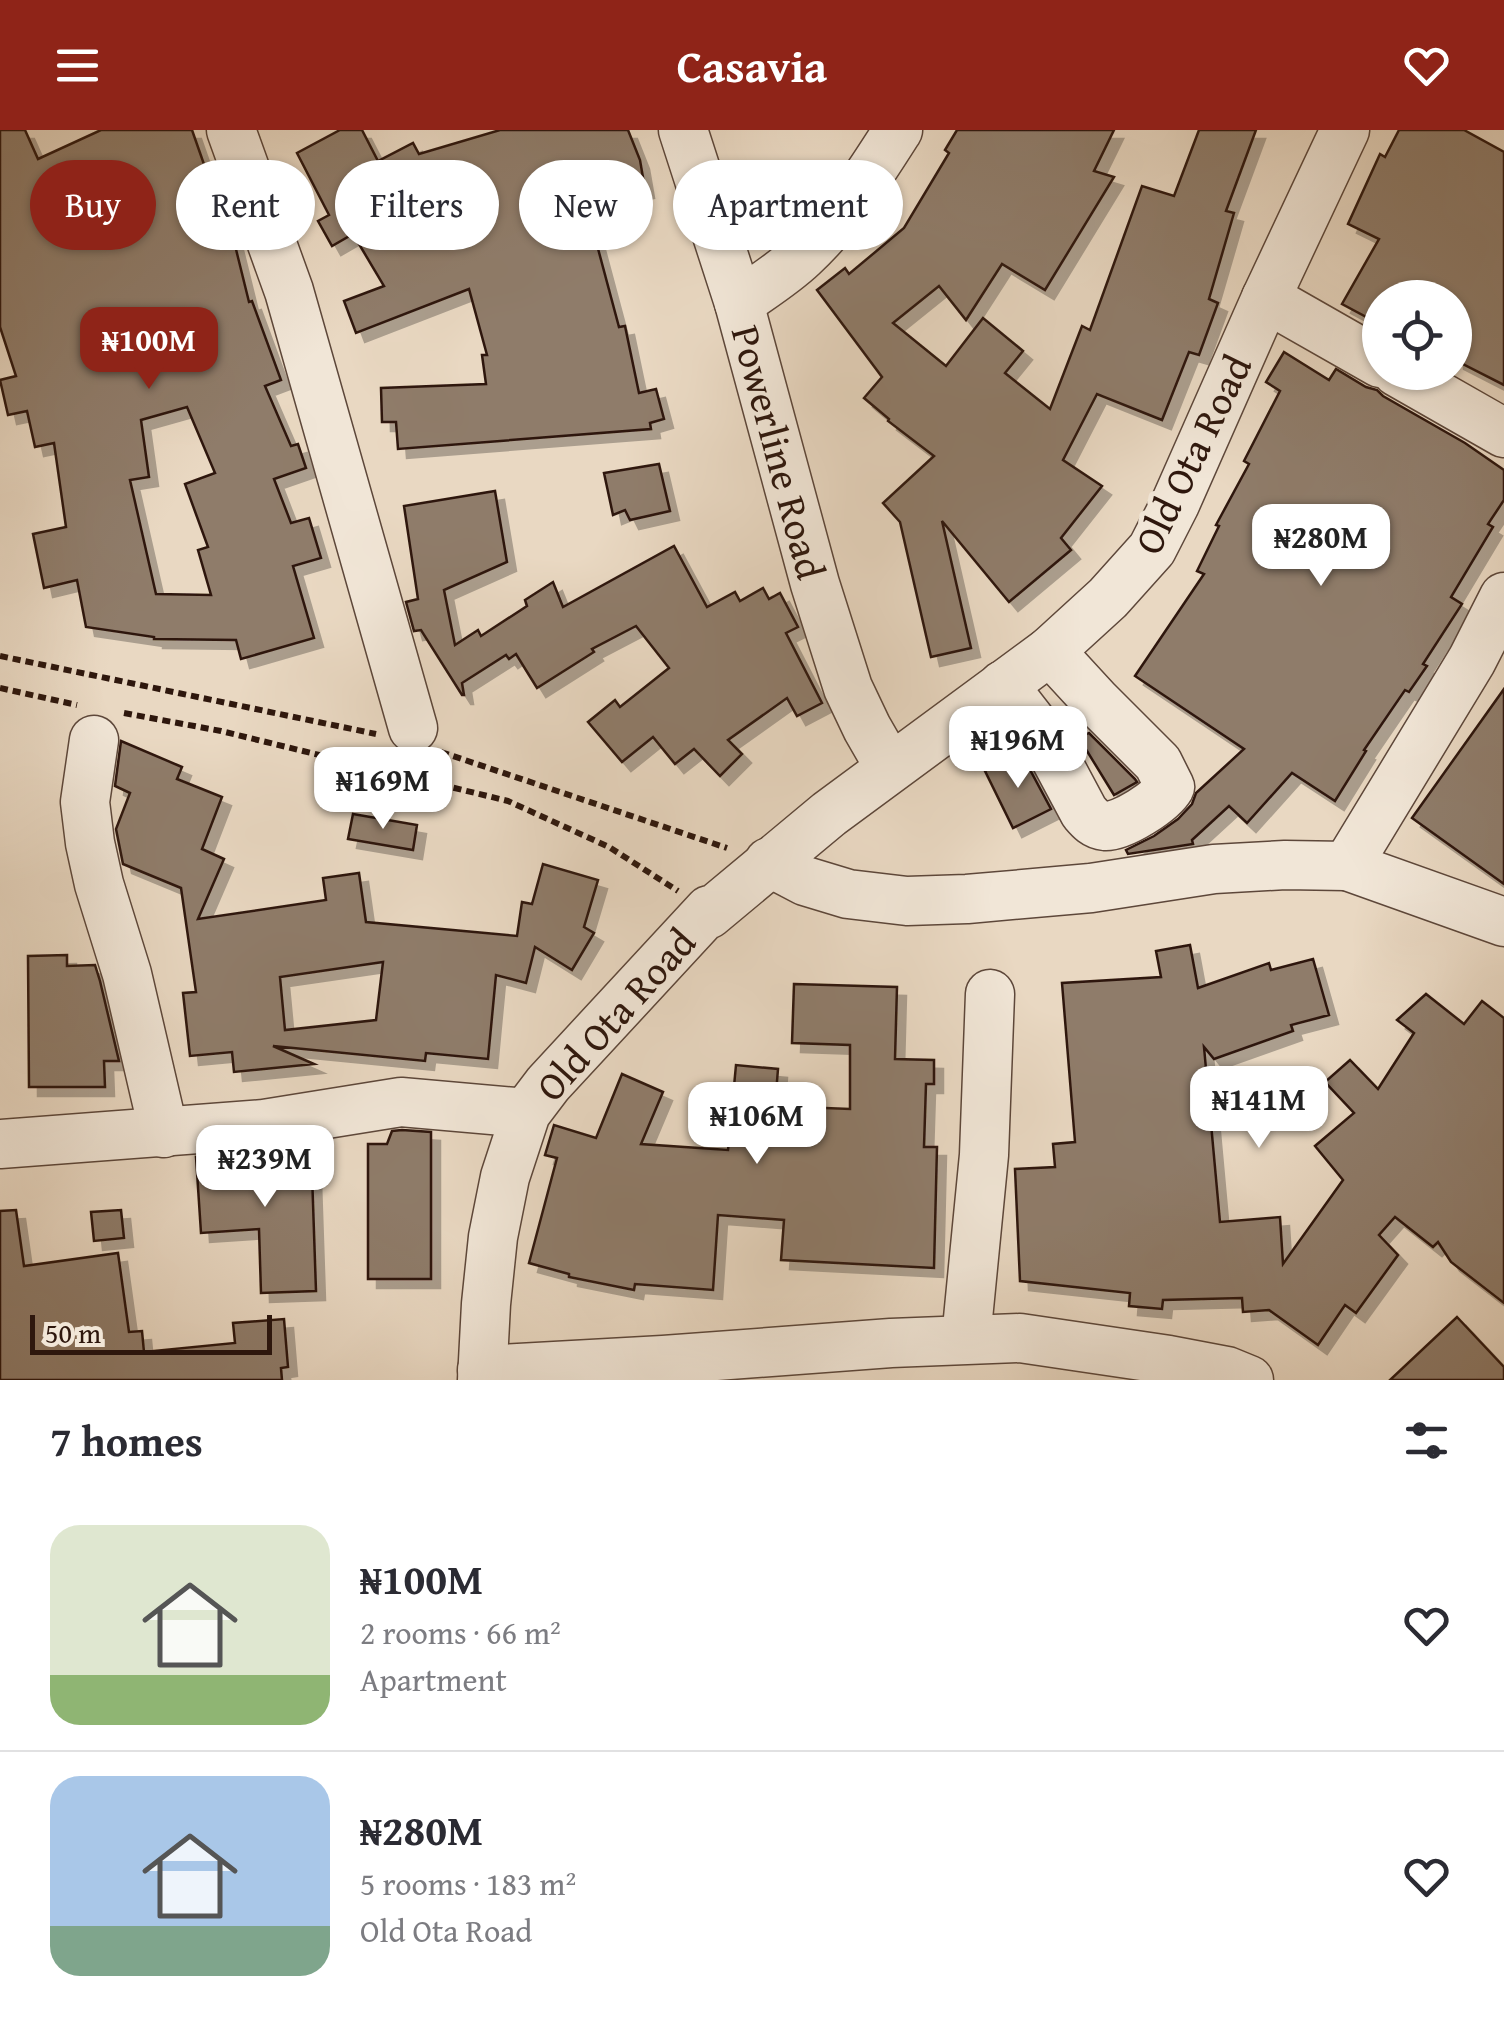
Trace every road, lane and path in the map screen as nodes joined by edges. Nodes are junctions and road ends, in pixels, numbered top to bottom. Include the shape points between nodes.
1 (231, 130) edge
2 (683, 130) edge
3 (898, 130) edge
4 (1345, 130) edge
5 (1266, 298) junction
6 (739, 303) junction
7 (1362, 353) edge
8 (1428, 390) edge
9 (1504, 434) edge
10 (1504, 597) edge
11 (1050, 651) junction
12 (1003, 685) junction
13 (0, 688) edge
14 (1096, 701) junction
15 (98, 720) junction
16 (413, 728) dead end
17 (1045, 739) junction
18 (890, 768) junction
19 (1347, 866) junction
20 (761, 869) junction
21 (709, 912) junction
22 (1504, 922) edge
23 (990, 994) dead end
24 (526, 1114) junction
25 (164, 1134) junction
26 (0, 1144) edge
27 (966, 1340) junction
28 (1022, 1359) edge
29 (664, 1370) edge
30 (482, 1375) edge
31 (1250, 1380) edge

1 - 16 street via 290,292
2 - 6 street, Powerline Road
3 - 6 street via 859,190 804,254
4 - 5 street, Old Ota Road
5 - 7 street
5 - 11 street, Old Ota Road via 1152,549
6 - 18 street, Powerline Road via 814,584 848,688
8 - 9 street
10 - 19 street
11 - 12 street, Old Ota Road
11 - 14 street
12 - 17 street
12 - 18 street, Old Ota Road
13 - 15 path
14 - 17 street
14 - 17 street via 1164,772 1170,787 1156,802 1119,824 1097,824
15 - 21 path via 222,730 508,800 609,847
15 - 25 street via 86,802 90,843
18 - 20 street, Old Ota Road
19 - 20 street via 1214,869 1091,888 907,902 848,894
19 - 22 street
20 - 21 street, Old Ota Road
21 - 24 street, Old Ota Road
23 - 27 street via 984,1154
24 - 25 street via 401,1102
24 - 30 street, Old Ota Road via 493,1237
25 - 26 street
27 - 28 street
27 - 29 street via 891,1342
28 - 31 street via 1169,1360
29 - 30 street

